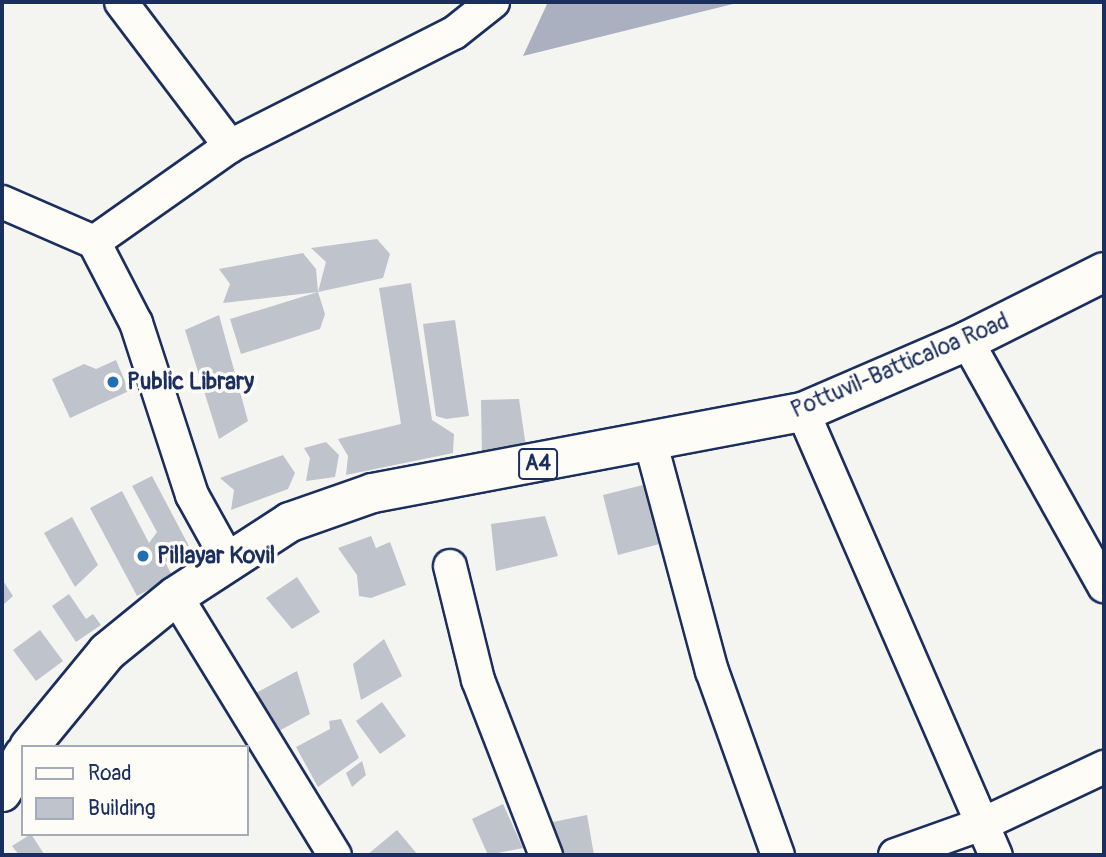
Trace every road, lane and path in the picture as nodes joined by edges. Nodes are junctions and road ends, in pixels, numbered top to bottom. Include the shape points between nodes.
1 (121, 2) edge
2 (493, 2) edge
3 (230, 146) junction
4 (2, 202) edge
5 (94, 242) junction
6 (1104, 272) edge
7 (967, 341) junction
8 (803, 412) junction
9 (651, 444) junction
10 (228, 559) junction
11 (450, 566) dead end
12 (1104, 586) edge
13 (176, 596) junction
14 (31, 745) edge
15 (21, 759) edge
16 (1104, 767) edge
17 (2, 792) edge
18 (985, 823) junction
19 (335, 855) edge
20 (546, 855) edge
21 (778, 855) edge
22 (895, 855) edge
23 (996, 855) edge

1 - 3 street
2 - 3 street via 454,33
3 - 5 street
4 - 5 street
5 - 10 street via 136,323 192,495
6 - 7 highway, Pottuvil-Batticaloa Road / A4
7 - 8 highway, Pottuvil-Batticaloa Road / A4
7 - 12 street
8 - 9 highway, Pottuvil-Batticaloa Road / A4
8 - 18 street
9 - 10 highway, Pottuvil-Batticaloa Road / A4 via 355,498 280,526
9 - 21 street via 712,671
10 - 13 highway, Pottuvil-Batticaloa Road / A4
11 - 20 street via 478,680
13 - 14 highway, Pottuvil-Batticaloa Road / A4 via 107,652
13 - 19 street
15 - 17 highway
16 - 18 street
18 - 22 street
18 - 23 street

